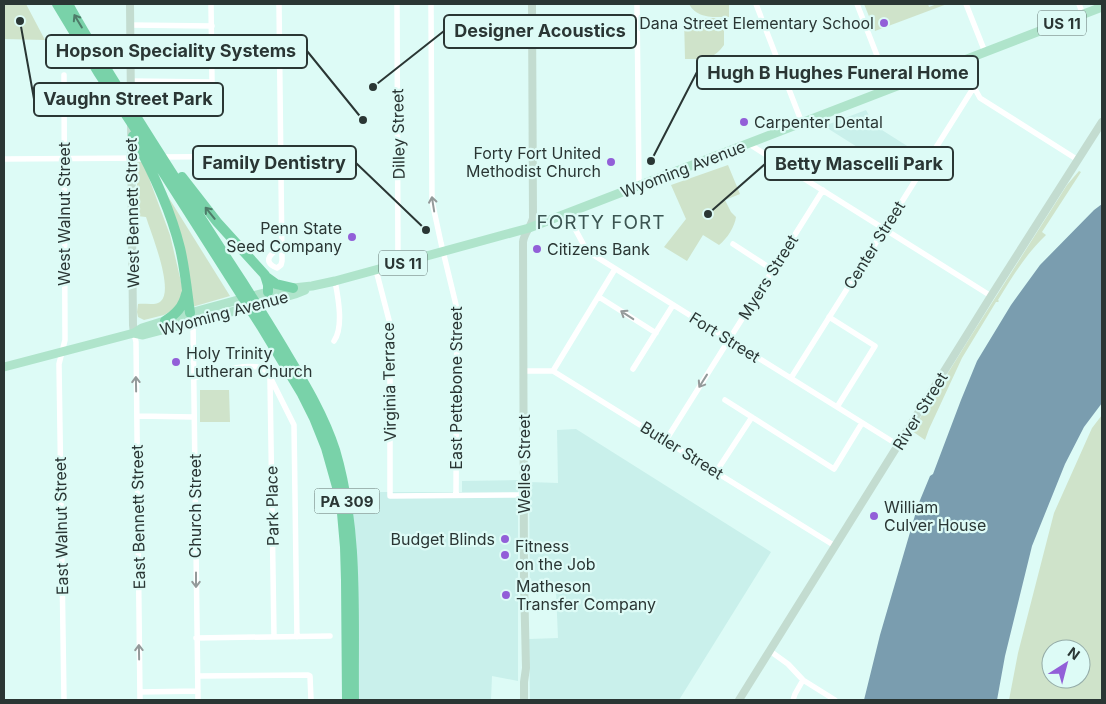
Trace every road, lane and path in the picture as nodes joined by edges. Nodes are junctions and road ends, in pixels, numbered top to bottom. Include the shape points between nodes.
1 (57, 4) edge
2 (68, 4) edge
3 (130, 4) edge
4 (212, 4) edge
5 (279, 4) edge
6 (396, 4) edge
7 (431, 4) edge
8 (532, 4) edge
9 (637, 4) edge
10 (756, 4) edge
11 (857, 4) edge
12 (966, 4) edge
13 (1079, 4) edge
14 (1102, 7) edge
15 (1083, 15) junction
16 (130, 25) junction
17 (212, 26) junction
18 (986, 52) junction
19 (960, 62) junction
20 (102, 70) junction
21 (64, 75) dead end
22 (130, 81) junction
23 (974, 87) junction
24 (890, 89) junction
25 (1102, 122) edge
26 (802, 123) junction
27 (749, 144) junction
28 (281, 156) junction
29 (64, 158) junction
30 (131, 158) junction
31 (4, 159) edge
32 (1078, 160) junction
33 (173, 176) junction
34 (639, 186) junction
35 (823, 190) junction
36 (567, 214) junction
37 (529, 228) junction
38 (884, 229) junction
39 (732, 244) dead end
40 (282, 246) dead end
41 (443, 252) junction
42 (398, 264) junction
43 (376, 270) junction
44 (615, 270) junction
45 (773, 270) junction
46 (265, 275) junction
47 (335, 281) junction
48 (312, 286) junction
49 (293, 288) junction
50 (187, 290) junction
51 (991, 296) junction
52 (266, 297) junction
53 (598, 297) junction
54 (673, 305) junction
55 (192, 317) junction
56 (830, 317) junction
57 (165, 321) junction
58 (264, 323) junction
59 (134, 333) junction
60 (656, 333) junction
61 (334, 340) dead end
62 (729, 340) junction
63 (62, 352) junction
64 (4, 367) edge
65 (633, 369) dead end
66 (523, 371) junction
67 (553, 371) junction
68 (270, 376) junction
69 (194, 378) junction
70 (791, 378) junction
71 (724, 400) dead end
72 (284, 404) junction
73 (271, 405) junction
74 (837, 407) junction
75 (136, 416) junction
76 (194, 417) junction
77 (752, 417) junction
78 (862, 423) junction
79 (666, 440) junction
80 (898, 445) junction
81 (716, 472) junction
82 (456, 495) junction
83 (524, 496) junction
84 (835, 546) junction
85 (274, 636) junction
86 (330, 636) dead end
87 (297, 637) junction
88 (196, 638) junction
89 (770, 651) junction
90 (198, 676) junction
91 (803, 680) junction
92 (198, 691) junction
93 (140, 692) junction
94 (64, 700) edge
95 (140, 700) edge
96 (198, 700) edge
97 (311, 700) edge
98 (347, 700) edge
99 (354, 700) edge
100 (524, 700) edge
101 (739, 700) edge
102 (793, 700) edge
103 (835, 700) edge

1 - 20 highway, PA 309
20 -> 2 highway, PA 309
3 - 16 street, West Bennett Street
4 - 17 street
5 - 28 street
6 - 42 street, Dilley Street
41 -> 7 street, East Pettebone Street via 432,195
8 - 37 street, Welles Street via 533,218
9 - 34 street
10 - 26 street
11 - 24 street
12 - 18 street
13 - 15 street
14 - 15 main road, Wyoming Avenue / US 11
15 - 18 main road, Wyoming Avenue / US 11
16 - 17 street
16 - 22 street, West Bennett Street
17 - 22 street via 212,82
18 - 19 main road, Wyoming Avenue / US 11
19 - 23 street
19 - 24 main road, Wyoming Avenue / US 11
20 - 33 highway, PA 309
20 - 50 highway via 162,196 177,238
21 - 29 street, West Walnut Street
22 - 30 street, West Bennett Street
23 - 32 street via 980,98
23 - 38 street, Center Street
24 - 26 main road, Wyoming Avenue / US 11
25 - 32 street, River Street
26 - 27 main road, Wyoming Avenue / US 11
27 - 34 main road, Wyoming Avenue / US 11
27 - 35 street
28 - 30 street
28 - 40 street
29 - 30 street
29 - 31 street
29 - 63 street, West Walnut Street via 65,340
30 - 59 street, West Bennett Street
32 - 51 street, River Street
46 -> 33 highway
33 - 58 highway, PA 309
34 - 36 main road, Wyoming Avenue / US 11
35 - 38 street
35 - 45 street, Myers Street
36 - 37 main road, Wyoming Avenue / US 11
36 - 44 street, Fort Street via 587,251
37 - 41 main road, Wyoming Avenue / US 11
37 - 66 street, Welles Street via 523,242
38 - 51 street
38 - 56 street, Center Street
39 - 45 street
41 - 42 main road, Wyoming Avenue / US 11
41 - 82 street, East Pettebone Street via 457,308
42 - 43 main road, Wyoming Avenue / US 11
43 - 47 main road, Wyoming Avenue / US 11
43 - 82 street, Virginia Terrace via 390,324 390,496
44 - 53 street
44 - 54 street, Fort Street
45 - 62 street, Myers Street
46 - 49 highway via 276,284
46 - 52 highway via 268,285
47 - 48 main road, Wyoming Avenue / US 11
47 - 61 street via 339,328
48 - 49 main road, Wyoming Avenue / US 11
48 - 52 main road, Wyoming Avenue / US 11 via 295,294
49 - 52 main road, Wyoming Avenue / US 11
50 - 55 highway
50 - 57 highway via 180,308
51 - 80 street, River Street
52 - 55 main road, Wyoming Avenue / US 11
60 -> 53 street
53 - 67 street
54 - 60 street
54 - 62 street, Fort Street
55 - 57 main road, Wyoming Avenue / US 11
55 - 59 main road, Wyoming Avenue / US 11 via 143,335
55 - 69 street, Church Street
56 - 70 street, Center Street
56 - 74 street via 875,346
57 - 59 main road, Wyoming Avenue / US 11
58 - 98 highway, PA 309 via 314,418 337,487 345,547
58 - 99 highway, PA 309 via 314,401 331,439 340,471 352,543
59 - 63 main road, Wyoming Avenue / US 11
75 -> 59 street, East Bennett Street
60 - 65 street
62 - 70 street, Fort Street
62 -> 79 street, Myers Street
63 - 64 main road, Wyoming Avenue / US 11
63 - 94 street, East Walnut Street via 59,364
66 - 67 street
66 - 83 street, Welles Street
67 - 79 street, Butler Street
68 - 69 street via 265,370 244,366
68 - 72 street
68 - 73 street, Park Place
69 - 76 street, Church Street
70 - 74 street, Fort Street
71 - 77 street
72 - 73 street
72 - 87 street via 294,425
73 - 85 street, Park Place
74 - 78 street, Fort Street
75 - 76 street
93 -> 75 street, East Bennett Street
76 -> 88 street, Church Street
77 - 78 street via 834,469
77 - 81 street
78 - 80 street, Fort Street
79 - 81 street, Butler Street
80 - 84 street, River Street
81 - 84 street, Butler Street
82 - 83 street
83 - 100 street, Welles Street
84 - 89 street, River Street
85 - 87 street
85 - 88 street
86 - 87 street
88 - 90 street, Church Street
89 - 91 street
89 - 101 street, River Street
90 - 92 street, Church Street
90 - 97 street via 308,674
91 - 102 street
91 - 103 street
92 - 93 street
92 - 96 street, Church Street
93 - 95 street, East Bennett Street

